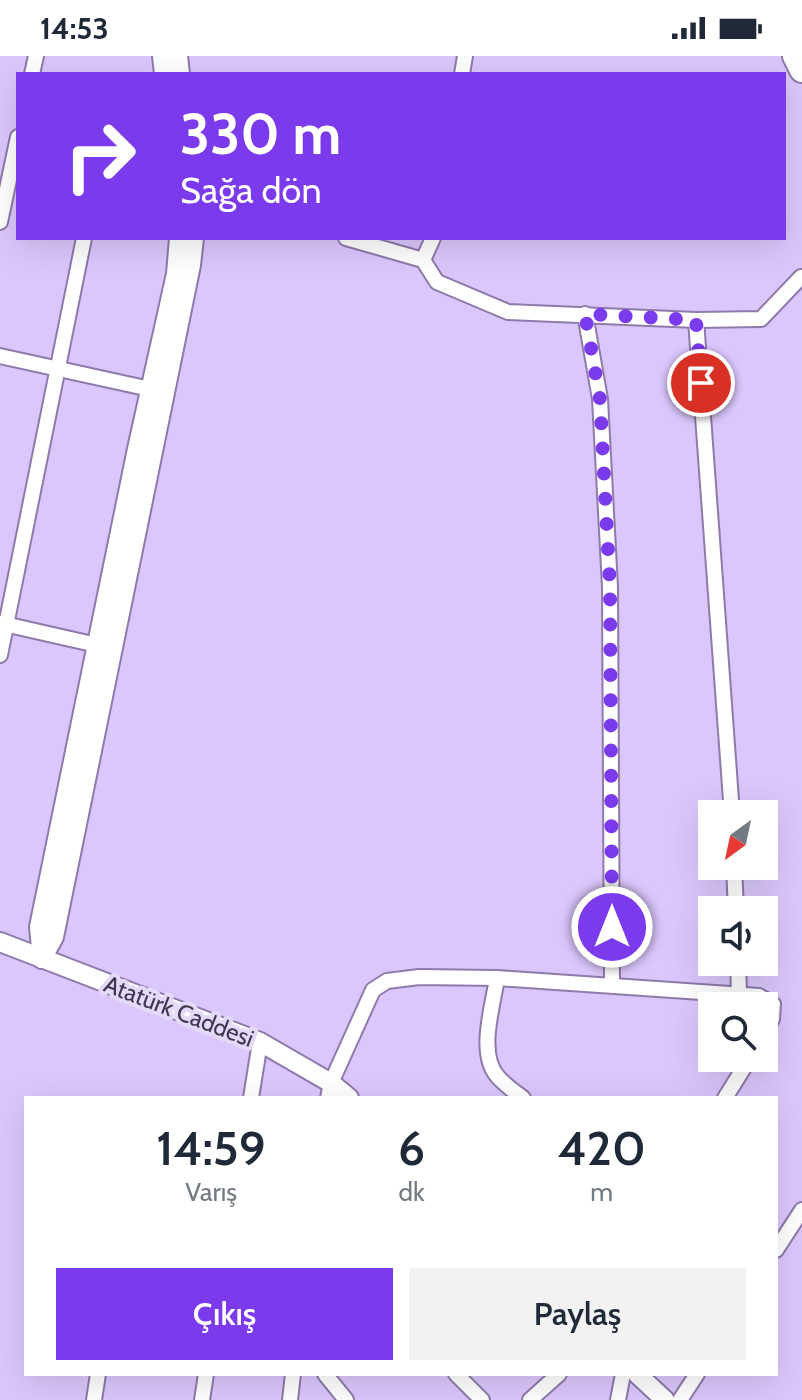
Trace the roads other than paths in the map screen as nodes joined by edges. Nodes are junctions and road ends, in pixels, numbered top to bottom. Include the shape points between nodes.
1 (795, 56) edge
2 (802, 70) edge
3 (16, 146) edge
4 (9, 178) edge
5 (0, 222) edge
6 (84, 240) edge
7 (181, 240) edge
8 (181, 240) edge
9 (353, 240) edge
10 (432, 240) edge
11 (423, 260) junction
12 (801, 277) edge
13 (585, 314) junction
14 (696, 320) junction
15 (0, 356) edge
16 (57, 369) junction
17 (150, 389) junction
18 (3, 624) edge
19 (97, 645) junction
20 (0, 655) edge
21 (731, 800) edge
22 (0, 942) edge
23 (42, 959) junction
24 (497, 978) junction
25 (612, 984) junction
26 (704, 992) edge
27 (260, 1042) junction
28 (741, 1072) edge
29 (329, 1091) edge
30 (251, 1096) edge
31 (521, 1096) edge
32 (726, 1096) edge
33 (802, 1210) edge
34 (778, 1247) edge
35 (98, 1376) edge
36 (206, 1376) edge
37 (293, 1376) edge
38 (327, 1376) edge
39 (458, 1376) edge
40 (557, 1376) edge
41 (623, 1376) edge
42 (639, 1376) edge
43 (696, 1376) edge
44 (94, 1400) edge
45 (202, 1400) edge
46 (290, 1400) edge
47 (346, 1400) edge
48 (482, 1400) edge
49 (530, 1400) edge
50 (618, 1400) edge
51 (665, 1400) edge
52 (680, 1400) edge

1 - 2 highway
3 - 4 street
4 - 5 street
6 - 16 street
7 - 17 street
8 - 23 street via 191,265 54,937
9 - 11 street
10 - 11 street
11 - 13 street via 437,282 508,312
12 - 14 street via 761,319
13 - 14 street
13 - 25 street via 600,399 610,587
14 - 21 street
15 - 16 street
16 - 17 street
16 - 18 street
17 - 19 street
18 - 19 street
18 - 20 street
19 - 23 street via 39,927
22 - 23 street, Atatürk Caddesi
23 - 27 street, Atatürk Caddesi
24 - 25 street
24 - 29 street via 419,977 380,985 373,990
24 - 31 street via 489,1063
25 - 26 street
27 - 29 street, Atatürk Caddesi
27 - 30 street
28 - 32 street
33 - 34 street
35 - 44 street
36 - 45 street
37 - 46 street
38 - 47 street
39 - 48 street
40 - 49 street
41 - 50 street
42 - 51 street
43 - 52 street

